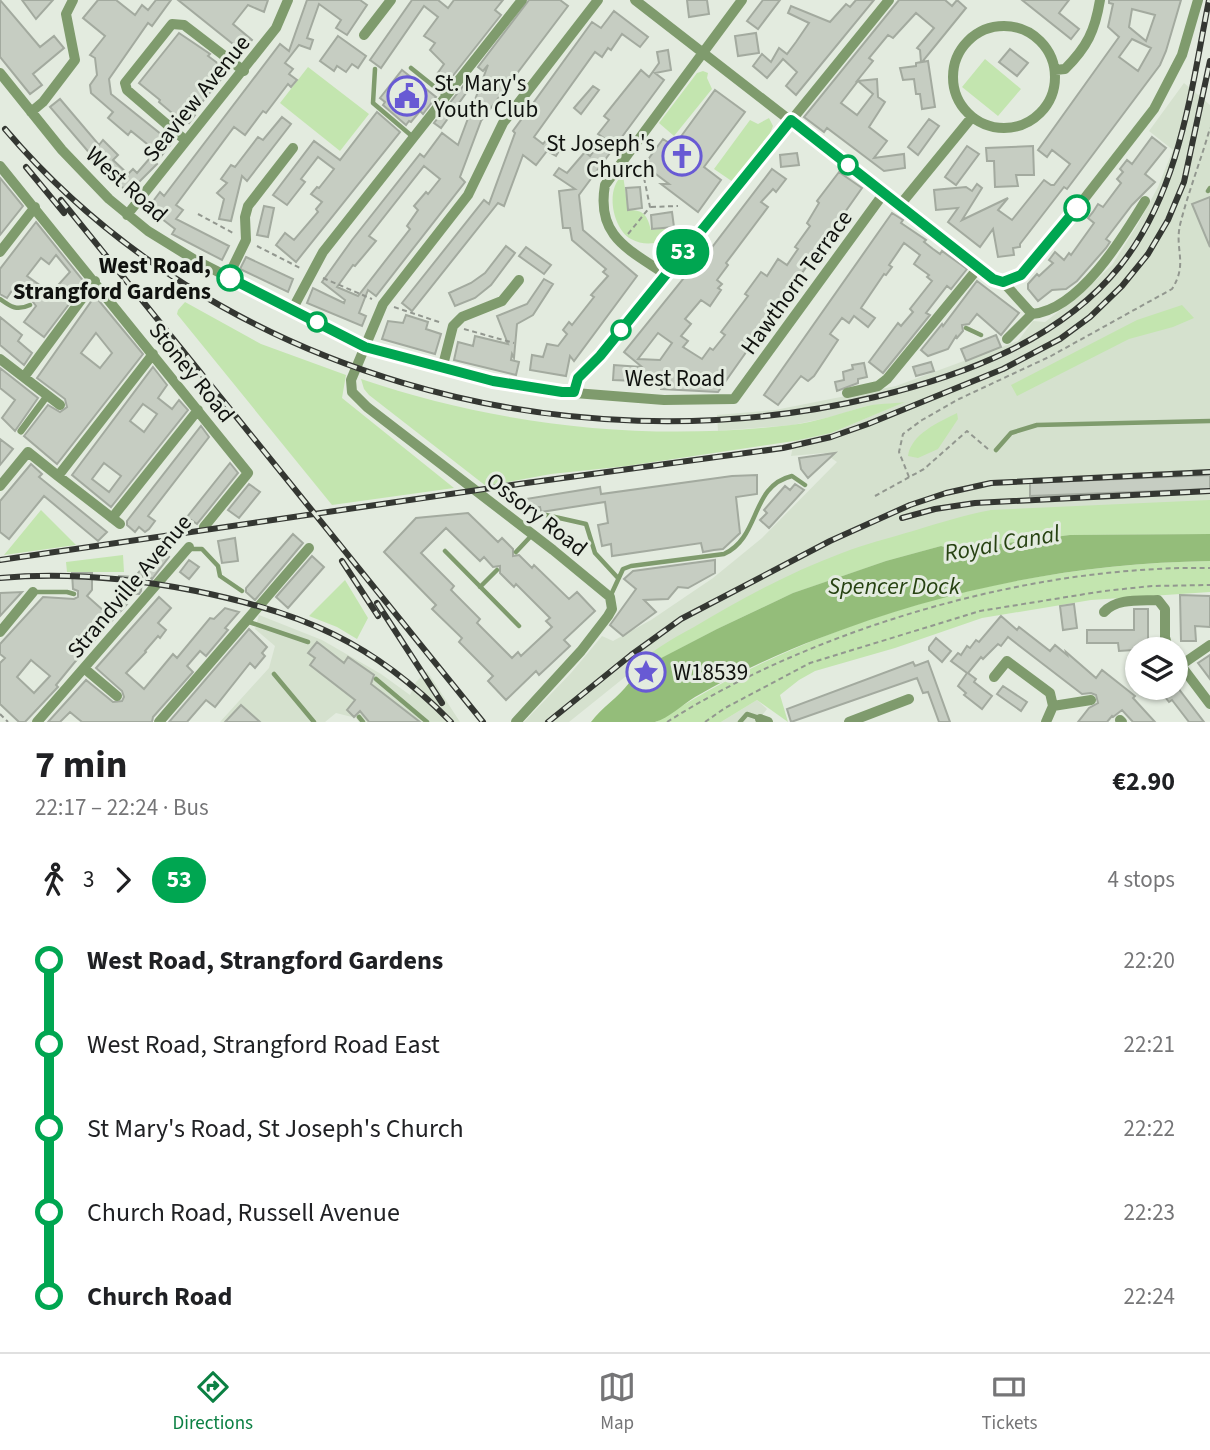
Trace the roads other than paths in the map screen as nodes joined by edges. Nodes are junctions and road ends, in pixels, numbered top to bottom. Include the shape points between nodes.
1 (73, 0) edge
2 (288, 0) edge
3 (522, 0) edge
4 (598, 0) edge
5 (635, 0) edge
6 (742, 0) edge
7 (889, 0) edge
8 (1101, 0) edge
9 (1198, 0) edge
10 (389, 1) edge
11 (364, 35) dead end
12 (703, 53) junction
13 (411, 68) dead end
14 (375, 69) dead end
15 (1055, 70) junction
16 (244, 71) junction
17 (0, 73) edge
18 (447, 96) junction
19 (31, 112) junction
20 (972, 117) junction
21 (791, 120) junction
22 (414, 139) junction
23 (185, 140) junction
24 (293, 148) dead end
25 (0, 166) edge
26 (884, 193) junction
27 (1145, 201) dead end
28 (900, 205) junction
29 (35, 207) junction
30 (127, 215) junction
31 (0, 252) edge
32 (979, 267) junction
33 (666, 274) junction
34 (228, 277) junction
35 (519, 279) dead end
36 (95, 281) junction
37 (1003, 282) junction
38 (0, 299) edge
39 (30, 305) dead end
40 (292, 310) junction
41 (1032, 314) junction
42 (966, 328) dead end
43 (981, 335) dead end
44 (1007, 339) dead end
45 (365, 347) junction
46 (153, 354) junction
47 (0, 359) edge
48 (442, 369) junction
49 (24, 377) junction
50 (574, 392) junction
51 (847, 393) dead end
52 (739, 394) joint
53 (47, 396) junction
54 (60, 405) dead end
55 (198, 410) junction
56 (1210, 421) edge
57 (21, 430) dead end
58 (996, 450) road end
59 (248, 472) joint
60 (58, 476) junction
61 (0, 485) edge
62 (805, 485) dead end
63 (546, 515) dead end
64 (204, 527) dead end
65 (533, 535) junction
66 (188, 548) joint
67 (309, 548) dead end
68 (445, 551) dead end
69 (516, 552) dead end
70 (497, 570) dead end
71 (618, 578) junction
72 (480, 587) junction
73 (242, 591) dead end
74 (33, 592) joint
75 (74, 594) dead end
76 (610, 597) junction
77 (1104, 612) dead end
78 (246, 621) junction
79 (519, 625) dead end
80 (0, 632) edge
81 (1165, 637) edge
82 (308, 642) dead end
83 (1210, 645) edge
84 (1188, 657) edge
85 (85, 669) junction
86 (274, 674) dead end
87 (1188, 675) edge
88 (994, 677) dead end
89 (376, 679) dead end
90 (117, 696) dead end
91 (909, 699) dead end
92 (1091, 700) dead end
93 (1210, 704) edge
94 (1053, 706) junction
95 (359, 717) dead end
96 (765, 721) edge
97 (37, 722) edge
98 (159, 722) edge
99 (314, 722) edge
100 (363, 722) edge
101 (427, 722) edge
102 (516, 722) edge
103 (740, 722) edge
104 (849, 722) edge
105 (1046, 722) edge

1 - 19 street via 66,14 75,60
2 - 16 street, Seaview Avenue via 276,29
3 - 18 street
4 - 45 street, Ossory Road via 503,123 474,186 383,304
5 - 12 street
6 - 12 street
7 - 21 street
8 - 15 street via 1091,37 1079,56 1065,69
9 - 37 street via 1182,55 1154,109 1042,253 1021,275
10 - 11 street
12 - 21 street
12 - 33 street via 605,184 606,224 621,243
13 - 18 lane
14 - 22 lane via 373,103
15 - 20 street via 1052,95 1031,121 1001,128
15 - 20 street via 1045,46 1030,33 1006,26 981,31 962,48 953,75 956,96
16 - 23 street, Seaview Avenue
16 - 23 street via 184,25 172,24 125,87
17 - 19 street, West Road
18 - 22 street
19 - 30 street, West Road via 69,158
20 - 28 street
21 - 26 street
21 - 33 street
22 - 40 street via 323,252
23 - 30 street, Seaview Avenue
24 - 34 street via 248,206 246,240
25 - 29 street, Stoney Road
26 - 28 street
26 - 52 street, Hawthorn Terrace
27 - 41 street via 1122,239 1076,292 1042,313
28 - 32 street
29 - 31 street
29 - 36 street, Stoney Road
30 - 34 street, West Road via 176,250
32 - 37 street
32 - 51 street via 948,313 887,379 878,386
33 - 50 street via 578,378
34 - 40 street, West Road
35 - 48 street via 502,301 462,317 453,326
36 - 46 street, Stoney Road
36 - 49 street
37 - 41 street
38 - 39 lane via 12,308
40 - 45 street, West Road
41 - 44 street
42 - 43 lane
45 - 48 street, West Road
45 - 65 street, Ossory Road via 351,380 356,398
46 - 55 street, Stoney Road
46 - 60 street
47 - 49 street
48 - 50 street, West Road
49 - 53 street
50 - 52 street, West Road via 664,400 728,400
53 - 54 street
53 - 57 street
55 - 59 street, Stoney Road
55 - 60 street via 116,521
56 - 58 lane via 1037,425 1011,433
59 - 64 street, Strandville Avenue
60 - 61 street via 27,453
62 - 71 lane via 792,476 779,479 760,502 749,532 724,554 631,566
63 - 71 lane via 586,524 595,553
65 - 69 lane
65 - 76 street, Ossory Road
66 - 73 lane via 202,549 218,566 220,576
66 - 85 street, Strandville Avenue
67 - 78 street
68 - 72 lane
70 - 72 lane
71 - 76 lane
72 - 79 lane
74 - 75 lane
74 - 80 street
76 - 102 street via 612,608 601,625
77 - 81 street via 1122,602 1158,600 1165,609
78 - 82 lane
78 - 98 street
83 - 84 street
85 - 90 street
85 - 97 street, Strandville Avenue
86 - 99 lane
87 - 93 street
88 - 94 street via 1007,661 1049,693
89 - 101 lane
91 - 104 street
92 - 94 street
94 - 105 street
95 - 100 lane
96 - 103 lane via 747,714

